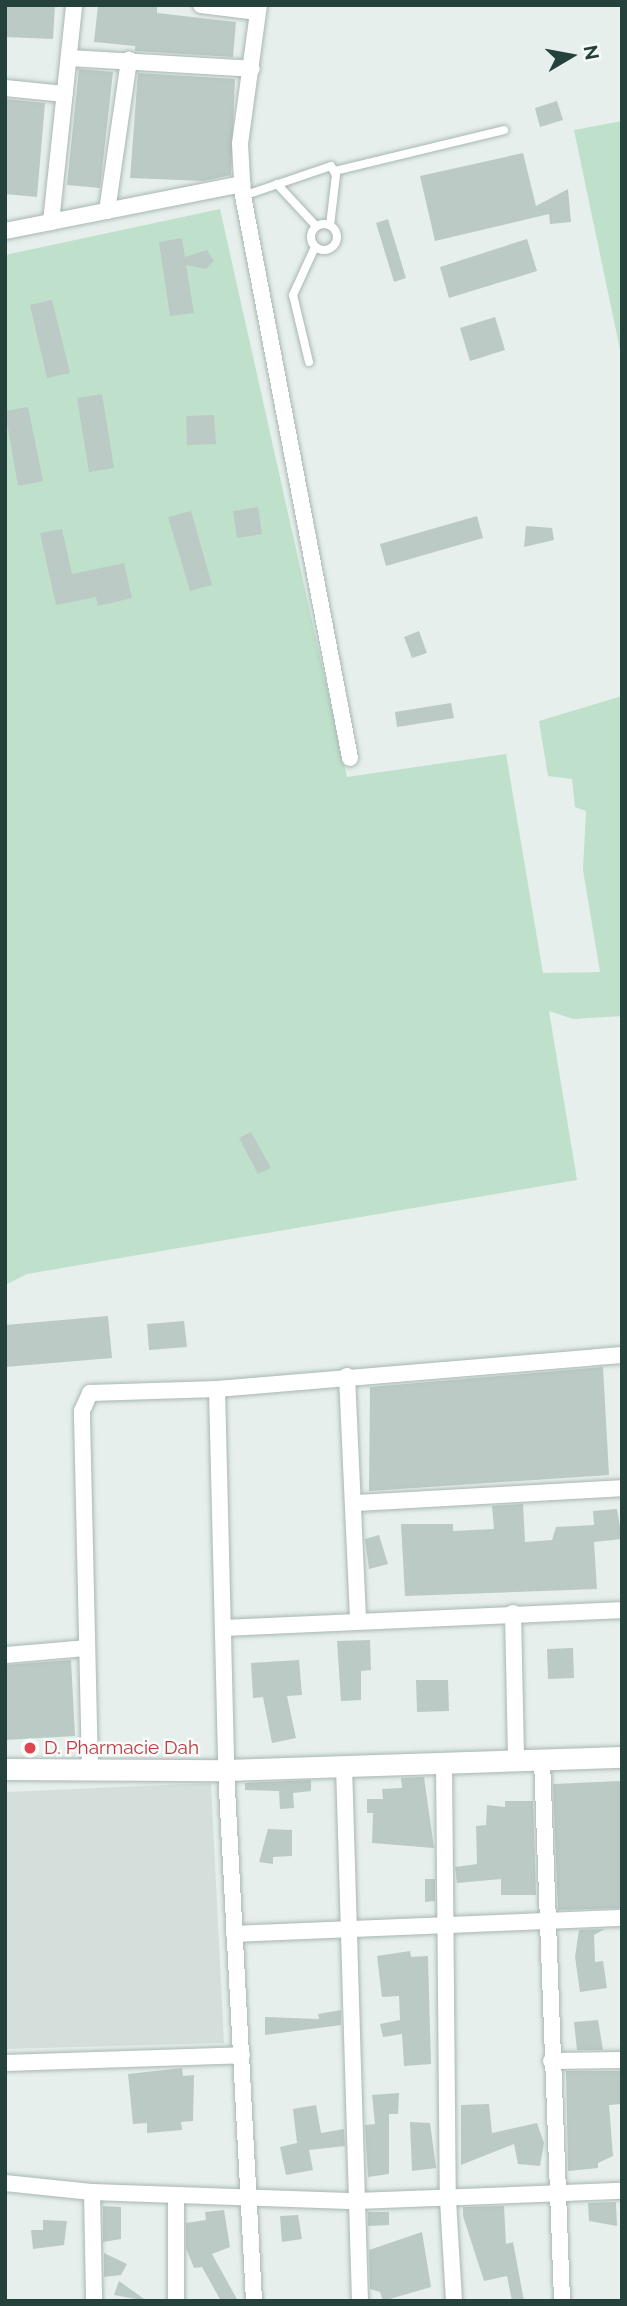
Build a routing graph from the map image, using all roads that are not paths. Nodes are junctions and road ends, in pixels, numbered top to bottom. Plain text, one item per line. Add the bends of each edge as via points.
1 (74, 5) edge
2 (201, 5) edge
3 (259, 9) edge
4 (69, 58) junction
5 (129, 60) junction
6 (252, 69) junction
7 (5, 88) edge
8 (65, 94) junction
9 (504, 130) dead end
10 (335, 171) junction
11 (277, 184) junction
12 (243, 190) junction
13 (107, 211) junction
14 (51, 222) junction
15 (330, 225) junction
16 (316, 226) junction
17 (5, 231) edge
18 (315, 247) junction
19 (309, 362) dead end
20 (350, 758) dead end
21 (622, 1355) edge
22 (347, 1376) junction
23 (217, 1389) junction
24 (622, 1488) edge
25 (356, 1503) junction
26 (622, 1610) edge
27 (513, 1614) junction
28 (358, 1621) junction
29 (226, 1628) junction
30 (86, 1648) junction
31 (5, 1655) edge
32 (622, 1757) edge
33 (542, 1760) junction
34 (516, 1761) junction
35 (444, 1763) junction
36 (344, 1766) junction
37 (5, 1769) edge
38 (90, 1769) junction
39 (226, 1770) junction
40 (622, 1918) edge
41 (545, 1921) junction
42 (448, 1926) junction
43 (347, 1929) junction
44 (234, 1934) junction
45 (242, 2055) junction
46 (622, 2060) edge
47 (551, 2061) junction
48 (5, 2063) edge
49 (5, 2183) edge
50 (622, 2191) edge
51 (92, 2192) junction
52 (176, 2195) junction
53 (558, 2195) junction
54 (250, 2197) junction
55 (448, 2200) junction
56 (356, 2201) junction
57 (94, 2301) edge
58 (176, 2301) edge
59 (254, 2301) edge
60 (360, 2301) edge
61 (454, 2301) edge
62 (562, 2301) edge

1 - 4 street
2 - 3 street
3 - 6 street
4 - 5 street
4 - 8 street
5 - 6 street
5 - 13 street
6 - 12 street via 240,144
7 - 8 street
8 - 14 street
9 - 10 lane
10 - 11 lane via 326,166
10 - 15 lane
11 - 12 lane
11 - 16 lane
12 - 13 street
12 - 20 street
13 - 14 street
14 - 17 street
15 - 16 lane
15 - 18 lane via 337,232 334,246
16 - 18 lane via 310,234
18 - 19 lane via 295,280 293,295
21 - 22 street
22 - 23 street
22 - 25 street
23 - 29 street
23 - 30 street via 104,1389 85,1401
24 - 25 street
25 - 28 street
26 - 27 street
27 - 28 street
27 - 34 street
28 - 29 street
29 - 39 street
30 - 31 street
30 - 38 street
32 - 33 main road
33 - 34 main road
33 - 41 street
34 - 35 main road
35 - 36 main road
35 - 42 street
36 - 39 main road
36 - 43 street
37 - 38 main road
38 - 39 main road
39 - 44 street
40 - 41 street
41 - 42 street
41 - 47 street
42 - 43 street
42 - 55 street
43 - 44 street
43 - 56 street
44 - 45 street
45 - 48 street
45 - 54 street
46 - 47 street
47 - 53 street
49 - 51 street
50 - 53 street
51 - 52 street
51 - 57 street
52 - 54 street
52 - 58 street
53 - 55 street
53 - 62 street
54 - 56 street
54 - 59 street
55 - 56 street
55 - 61 street
56 - 60 street

